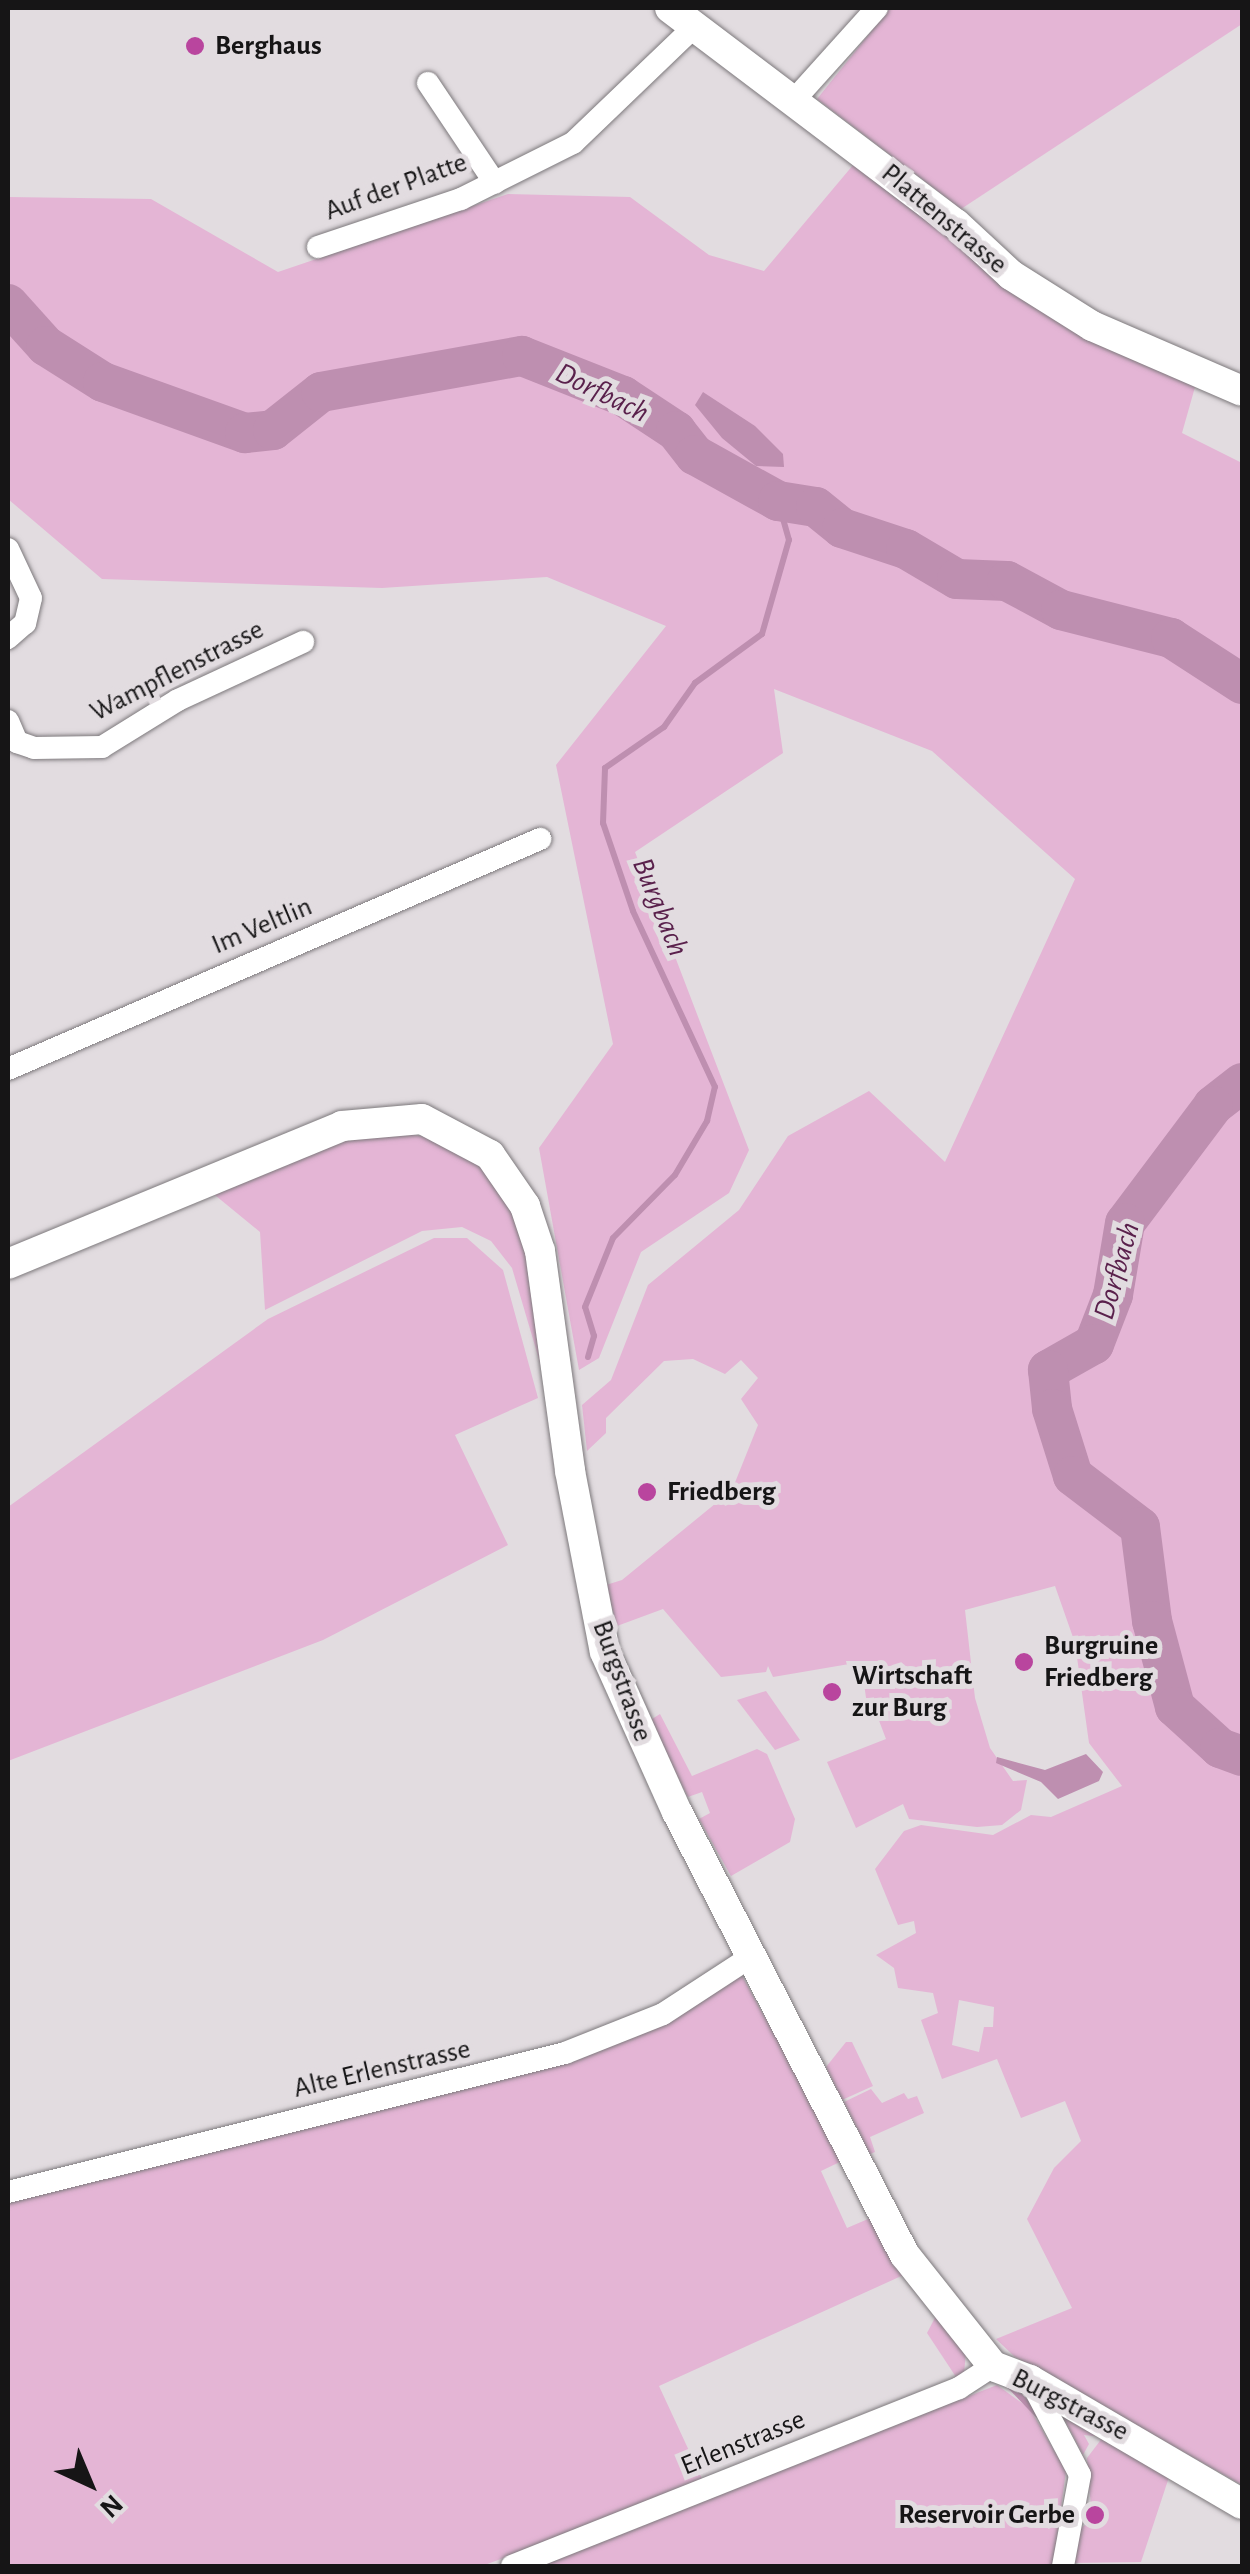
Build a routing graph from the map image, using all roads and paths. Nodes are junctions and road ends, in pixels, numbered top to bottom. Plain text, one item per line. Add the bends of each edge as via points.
1 (877, 8) edge
2 (682, 18) edge
3 (428, 83) dead end
4 (795, 99) junction
5 (495, 184) junction
6 (318, 248) dead end
7 (1242, 391) edge
8 (8, 549) edge
9 (8, 638) edge
10 (303, 642) dead end
11 (11, 736) edge
12 (540, 839) dead end
13 (8, 1069) edge
14 (8, 1264) edge
15 (752, 1956) junction
16 (8, 2192) edge
17 (992, 2366) junction
18 (1030, 2380) junction
19 (1242, 2504) edge
20 (512, 2566) edge
21 (1063, 2566) edge

1 - 4 street
2 - 4 street, Plattenstrasse
2 - 5 street, Auf der Platte via 573,142
3 - 5 street, Auf der Platte
4 - 7 street, Plattenstrasse via 1012,275 1092,326
5 - 6 street, Auf der Platte
8 - 9 street via 32,598 25,623
10 - 11 street, Wampflenstrasse via 178,700 102,747 34,748
12 - 13 street, Im Veltlin
14 - 15 street, Burgstrasse via 342,1126 422,1119 490,1155 525,1206 540,1251 570,1471 605,1652
15 - 16 street, Alte Erlenstrasse via 664,2014 565,2053
15 - 17 street, Burgstrasse via 905,2255
17 - 18 street, Burgstrasse
17 - 20 street, Erlenstrasse via 959,2388
18 - 19 street, Burgstrasse
18 - 21 street via 1080,2475

